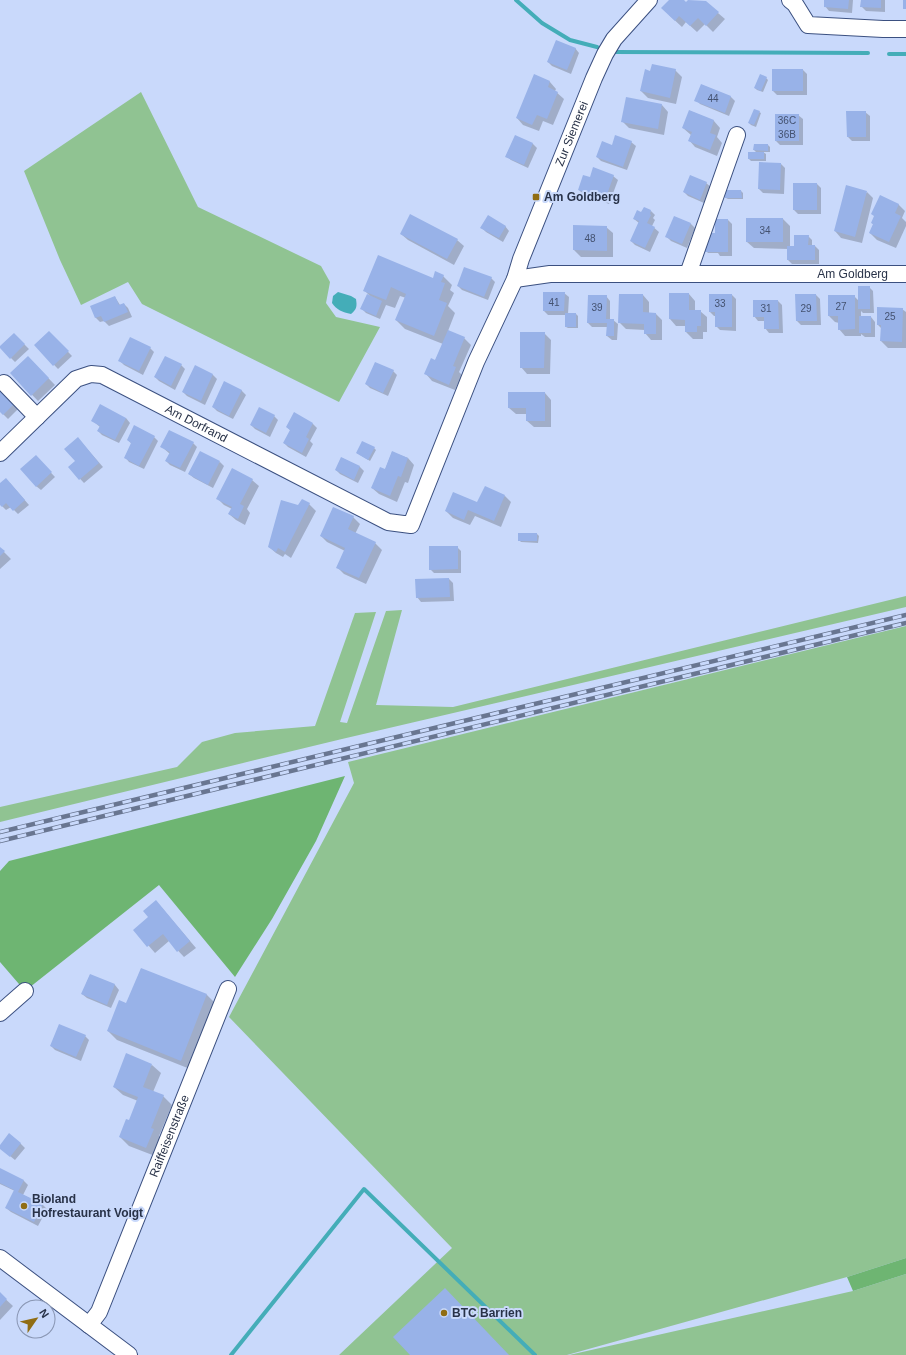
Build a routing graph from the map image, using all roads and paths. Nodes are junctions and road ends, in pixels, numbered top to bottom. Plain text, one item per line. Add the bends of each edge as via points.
1 (649, 0) edge
2 (790, 0) edge
3 (906, 29) edge
4 (736, 135) dead end
5 (688, 274) junction
6 (906, 274) edge
7 (515, 279) junction
8 (4, 383) dead end
9 (37, 417) junction
10 (0, 452) edge
11 (228, 989) dead end
12 (25, 990) dead end
13 (0, 1013) edge
14 (0, 1258) edge
15 (89, 1325) junction
16 (129, 1355) edge

1 - 7 street, Zur Siemerei via 614,39 594,78
2 - 3 street via 808,25
4 - 5 street
5 - 6 street, Am Goldberg
5 - 7 street, Am Goldberg via 550,274
7 - 9 street, Am Dorfrand via 476,362 411,525 388,522 102,375 90,374 76,379
8 - 9 street
9 - 10 street, Am Dorfrand
11 - 15 street, Raiffeisenstraße via 99,1312
12 - 13 street
14 - 15 street
15 - 16 street

